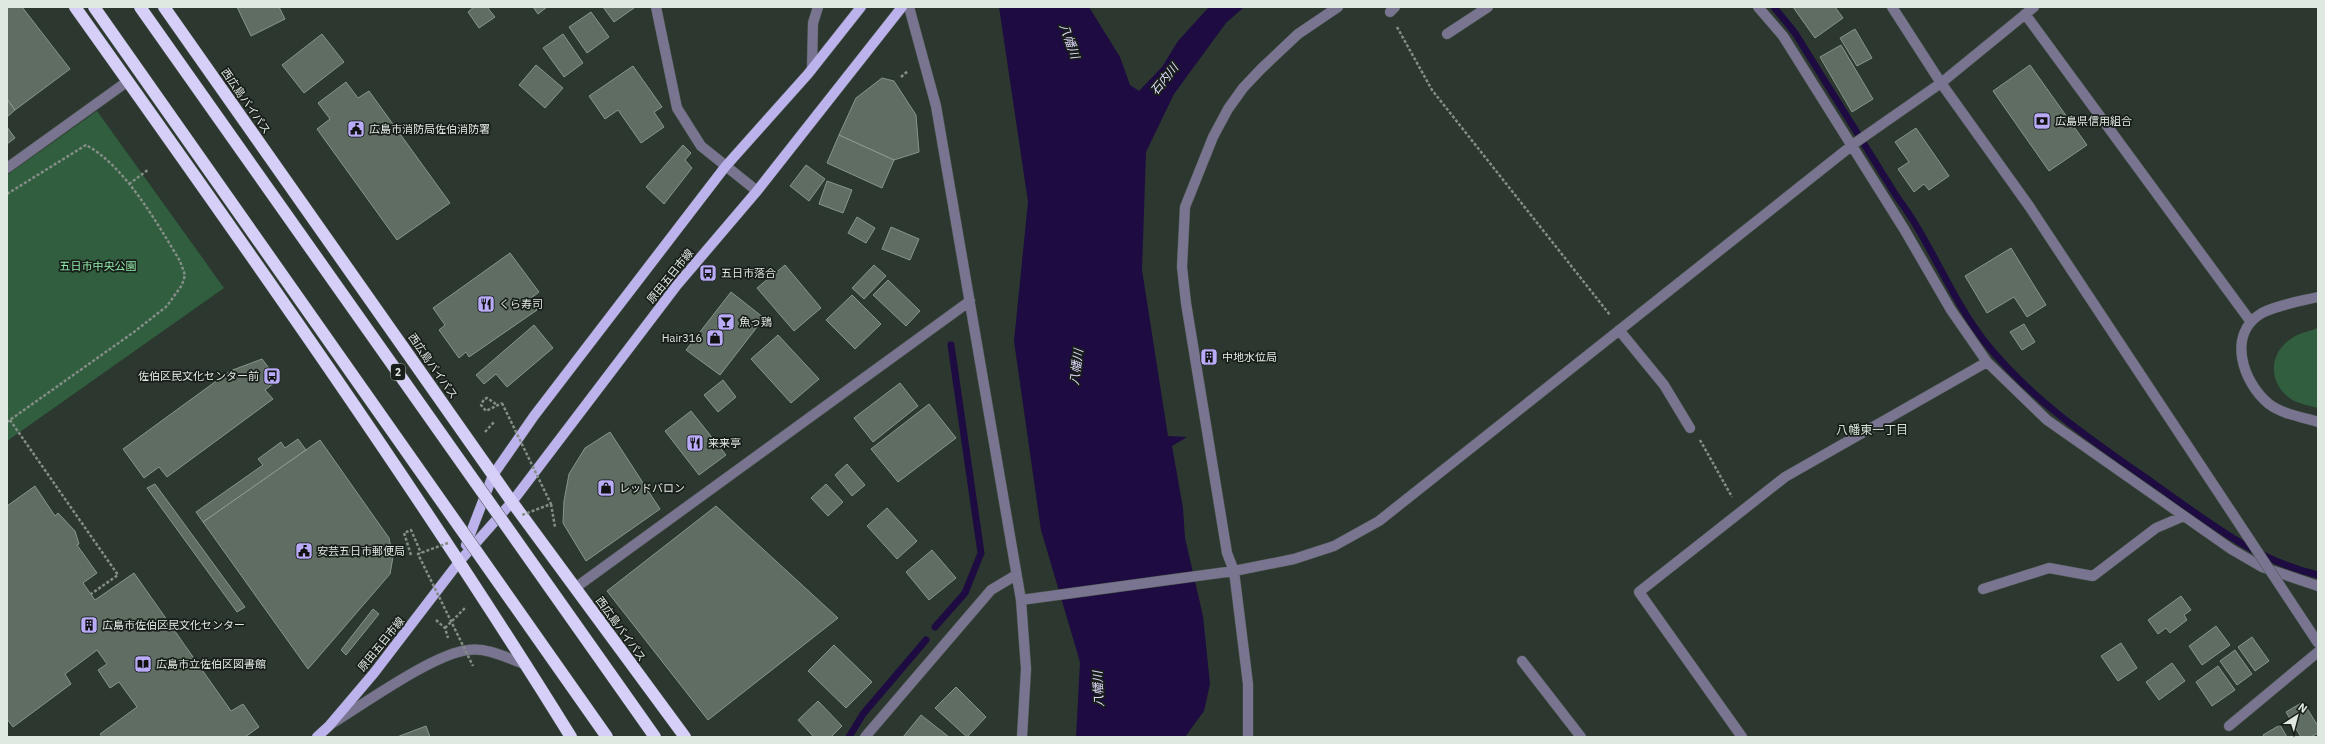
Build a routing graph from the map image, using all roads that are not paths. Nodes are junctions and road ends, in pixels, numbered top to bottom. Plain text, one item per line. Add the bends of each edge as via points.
1 (75, 7) edge
2 (94, 7) edge
3 (140, 7) edge
4 (164, 7) edge
5 (656, 7) edge
6 (818, 7) edge
7 (861, 7) edge
8 (902, 7) edge
9 (909, 7) edge
10 (1338, 7) edge
11 (1488, 7) edge
12 (1758, 7) edge
13 (1892, 7) edge
14 (2034, 7) edge
15 (2025, 14) junction
16 (1447, 34) dead end
17 (812, 68) junction
18 (128, 81) junction
19 (1941, 83) junction
20 (1853, 145) junction
21 (725, 167) junction
22 (7, 168) edge
23 (757, 192) junction
24 (2318, 297) edge
25 (970, 302) junction
26 (2251, 322) junction
27 (1619, 330) junction
28 (1987, 362) junction
29 (2318, 422) edge
30 (1690, 428) road end
31 (493, 475) junction
32 (512, 502) junction
33 (2184, 516) junction
34 (459, 562) junction
35 (1234, 571) junction
36 (1016, 575) junction
37 (2318, 586) edge
38 (575, 588) junction
39 (1983, 589) dead end
40 (1022, 600) junction
41 (2318, 643) edge
42 (2318, 652) edge
43 (1522, 661) dead end
44 (527, 666) junction
45 (329, 726) junction
46 (2230, 726) dead end
47 (317, 737) edge
48 (572, 737) edge
49 (607, 737) edge
50 (655, 737) edge
51 (685, 737) edge
52 (866, 737) edge
53 (1022, 737) edge
54 (1248, 737) edge
55 (1581, 737) edge
56 (1742, 737) edge

1 - 18 highway
2 - 49 highway, bridge
3 - 50 highway, 2, bridge
4 - 31 highway, 西広島バイパス / 2
5 - 21 street via 677,108 701,146
6 - 17 street via 813,23
7 - 17 main road, 原田五日市線
8 - 23 main road, 原田五日市線
9 - 25 street via 936,106
10 - 35 street via 1298,34 1243,88 1213,137 1185,207 1182,266 1186,303 1227,553
11 - 16 street
12 - 20 street via 1783,36
13 - 19 street
14 - 15 street
15 - 19 street
15 - 26 street
17 - 21 main road, 原田五日市線
18 - 22 street
18 - 34 highway via 291,311
19 - 20 street
19 - 41 street, bridge via 2029,206
20 - 27 street
20 - 28 street via 1951,310
21 - 23 street
21 - 31 main road, 原田五日市線 via 534,416
23 - 32 main road, 原田五日市線 via 677,285
24 - 26 street via 2262,313
25 - 36 street
25 - 38 street
26 - 29 street via 2242,340 2241,357 2246,377 2270,405
27 - 30 street via 1664,385
27 - 35 street via 1379,521 1334,546 1294,559
28 - 33 street via 2047,420
28 - 56 street via 1785,477 1639,592
31 - 32 highway, 西広島バイパス / 2
31 - 34 main road, 原田五日市線
32 - 34 main road, 原田五日市線
32 - 38 highway, 西広島バイパス / 2
33 - 37 street via 2262,567
33 - 39 street via 2156,528 2093,576 2049,568
34 - 44 highway
34 - 45 main road, 原田五日市線 via 424,610
35 - 40 street
35 - 54 street via 1248,684
36 - 40 street
36 - 52 street via 991,590
38 - 51 highway, 西広島バイパス / 2
40 - 53 street via 1026,669
42 - 46 street
43 - 55 street
44 - 45 street via 487,651 469,650 453,654 412,675
44 - 48 highway
45 - 47 main road, 原田五日市線

